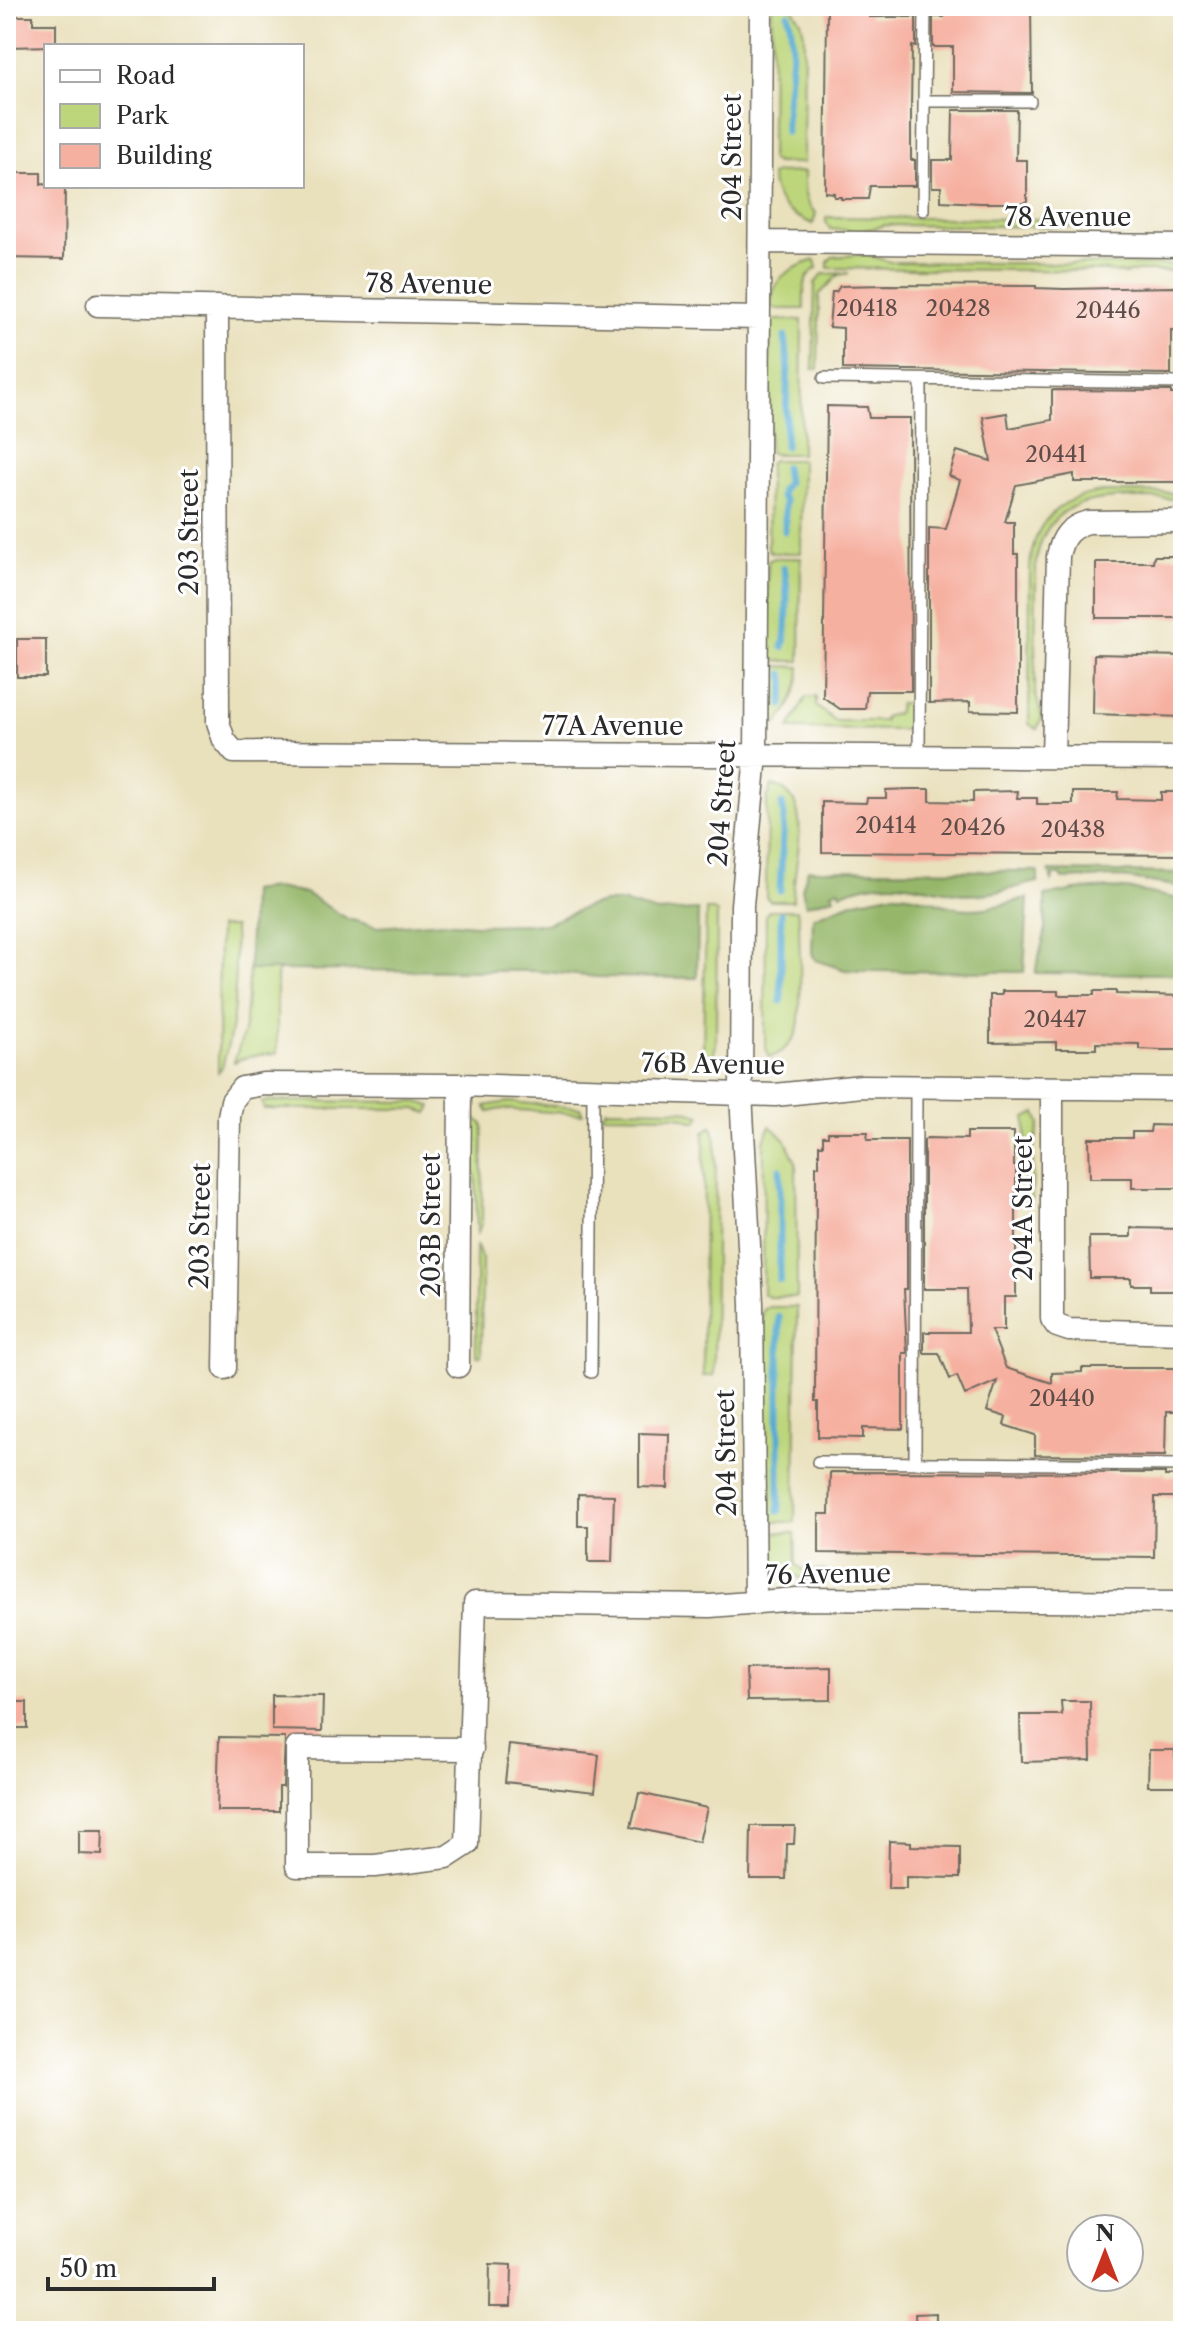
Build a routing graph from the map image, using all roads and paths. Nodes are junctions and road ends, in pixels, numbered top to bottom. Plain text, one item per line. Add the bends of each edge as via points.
1 (761, 6) edge
2 (925, 6) edge
3 (924, 101) junction
4 (1030, 101) dead end
5 (923, 210) dead end
6 (760, 242) junction
7 (1183, 246) edge
8 (98, 305) dead end
9 (217, 307) junction
10 (759, 318) junction
11 (824, 378) dead end
12 (921, 380) junction
13 (1183, 383) edge
14 (1183, 521) edge
15 (234, 752) joint
16 (756, 755) junction
17 (919, 756) junction
18 (1053, 757) junction
19 (1183, 758) edge
20 (460, 1085) junction
21 (916, 1085) junction
22 (242, 1088) joint
23 (1052, 1088) junction
24 (1183, 1089) edge
25 (593, 1091) junction
26 (741, 1093) junction
27 (1183, 1333) edge
28 (458, 1366) dead end
29 (225, 1368) dead end
30 (591, 1372) dead end
31 (818, 1462) dead end
32 (915, 1462) junction
33 (1183, 1465) edge
34 (1183, 1602) edge
35 (755, 1603) junction
36 (472, 1749) junction

1 - 6 street, 204 Street
2 - 3 lane
3 - 4 lane
3 - 5 lane
6 - 7 street, 78 Avenue
6 - 10 street, 204 Street
8 - 9 street, 78 Avenue
9 - 10 street, 78 Avenue
9 - 15 street, 203 Street via 218,722
10 - 16 street, 204 Street
11 - 12 lane
12 - 13 lane
12 - 17 lane
14 - 18 street via 1088,522 1067,532 1058,556
15 - 16 street, 77A Avenue
16 - 17 street, 77A Avenue
16 - 26 street, 204 Street via 742,905
17 - 18 street, 77A Avenue
18 - 19 street, 77A Avenue
20 - 22 street, 76B Avenue
20 - 25 street, 76B Avenue
20 - 28 street, 203B Street
21 - 23 street, 76B Avenue
21 - 26 street, 76B Avenue via 786,1095
21 - 32 lane
22 - 29 street, 203 Street via 229,1117
23 - 24 street, 76B Avenue
23 - 27 street, 204A Street via 1052,1319 1069,1330
25 - 26 street, 76B Avenue
25 - 30 lane
26 - 35 street, 204 Street via 752,1303
31 - 32 lane
32 - 33 lane
34 - 35 street, 76 Avenue
35 - 36 street, 76 Avenue via 475,1603
36 - 36 street via 467,1844 447,1857 375,1866 297,1866 297,1748

